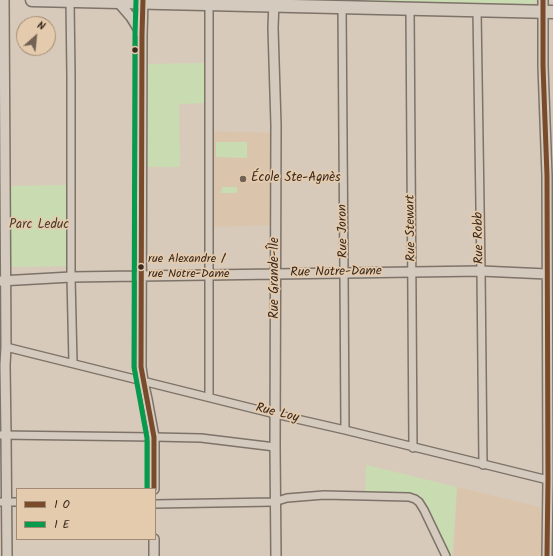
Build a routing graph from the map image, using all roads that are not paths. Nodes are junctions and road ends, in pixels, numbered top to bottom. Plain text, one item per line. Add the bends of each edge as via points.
1 (4, 0) edge
2 (32, 0) edge
3 (70, 1) junction
4 (143, 1) edge
5 (118, 2) junction
6 (274, 3) edge
7 (209, 4) junction
8 (342, 7) junction
9 (546, 8) edge
10 (410, 9) junction
11 (476, 10) junction
12 (142, 35) junction
13 (481, 271) junction
14 (412, 272) junction
15 (344, 273) junction
16 (276, 274) junction
17 (550, 274) edge
18 (209, 275) junction
19 (142, 276) junction
20 (71, 277) junction
21 (3, 281) edge
22 (3, 331) edge
23 (6, 347) junction
24 (73, 363) junction
25 (142, 381) junction
26 (209, 397) junction
27 (275, 414) junction
28 (345, 430) junction
29 (550, 431) edge
30 (3, 435) edge
31 (154, 437) junction
32 (275, 447) junction
33 (414, 448) junction
34 (483, 465) junction
35 (548, 480) junction
36 (154, 488) edge
37 (3, 502) edge
38 (16, 502) edge
39 (276, 502) junction
40 (156, 504) edge
41 (154, 540) edge
42 (7, 556) edge
43 (154, 556) edge
44 (276, 556) edge
45 (446, 556) edge
46 (547, 556) edge

1 - 21 street
2 - 3 highway
3 - 5 highway
3 - 20 street
4 - 5 highway
4 - 7 highway
4 - 12 street
5 - 12 street
6 - 7 highway
6 - 8 highway
6 - 16 street, Rue Grande-Île
7 - 18 street
8 - 10 highway
8 - 15 street, Rue Joron
9 - 11 highway
9 - 17 street via 543,66
10 - 11 highway
10 - 14 street, Rue Stewart
11 - 13 street, Rue Robb
12 - 19 street
13 - 14 street, Rue Notre-Dame
13 - 17 street, Rue Notre-Dame
13 - 34 street, Rue Robb
14 - 15 street, Rue Notre-Dame
14 - 33 street, Rue Stewart
15 - 16 street, Rue Notre-Dame
15 - 28 street, Rue Joron
16 - 18 street, Rue Notre-Dame
16 - 27 street, Rue Grande-Île
17 - 29 street
18 - 19 street, Rue Notre-Dame
18 - 26 street
19 - 20 street, Rue Notre-Dame
19 - 25 street
20 - 21 street, Rue Notre-Dame
20 - 24 street
21 - 22 street
22 - 23 street
23 - 24 street, Rue Loy
23 - 30 street
24 - 25 street, Rue Loy
25 - 26 street, Rue Loy
25 - 31 street
26 - 27 street, Rue Loy
27 - 28 street, Rue Loy
27 - 32 street, Rue Grande-Île
28 - 33 street, Rue Loy
29 - 35 street
30 - 31 street
30 - 37 street
31 - 32 street via 201,438
31 - 36 street
32 - 39 street, Rue Grande-Île
33 - 34 street, Rue Loy
34 - 35 street, Rue Loy
35 - 46 street
37 - 38 street
37 - 42 street
39 - 40 street
39 - 44 street, Rue Grande-Île
39 - 45 street via 292,497 324,495 409,497 422,506
41 - 43 street

